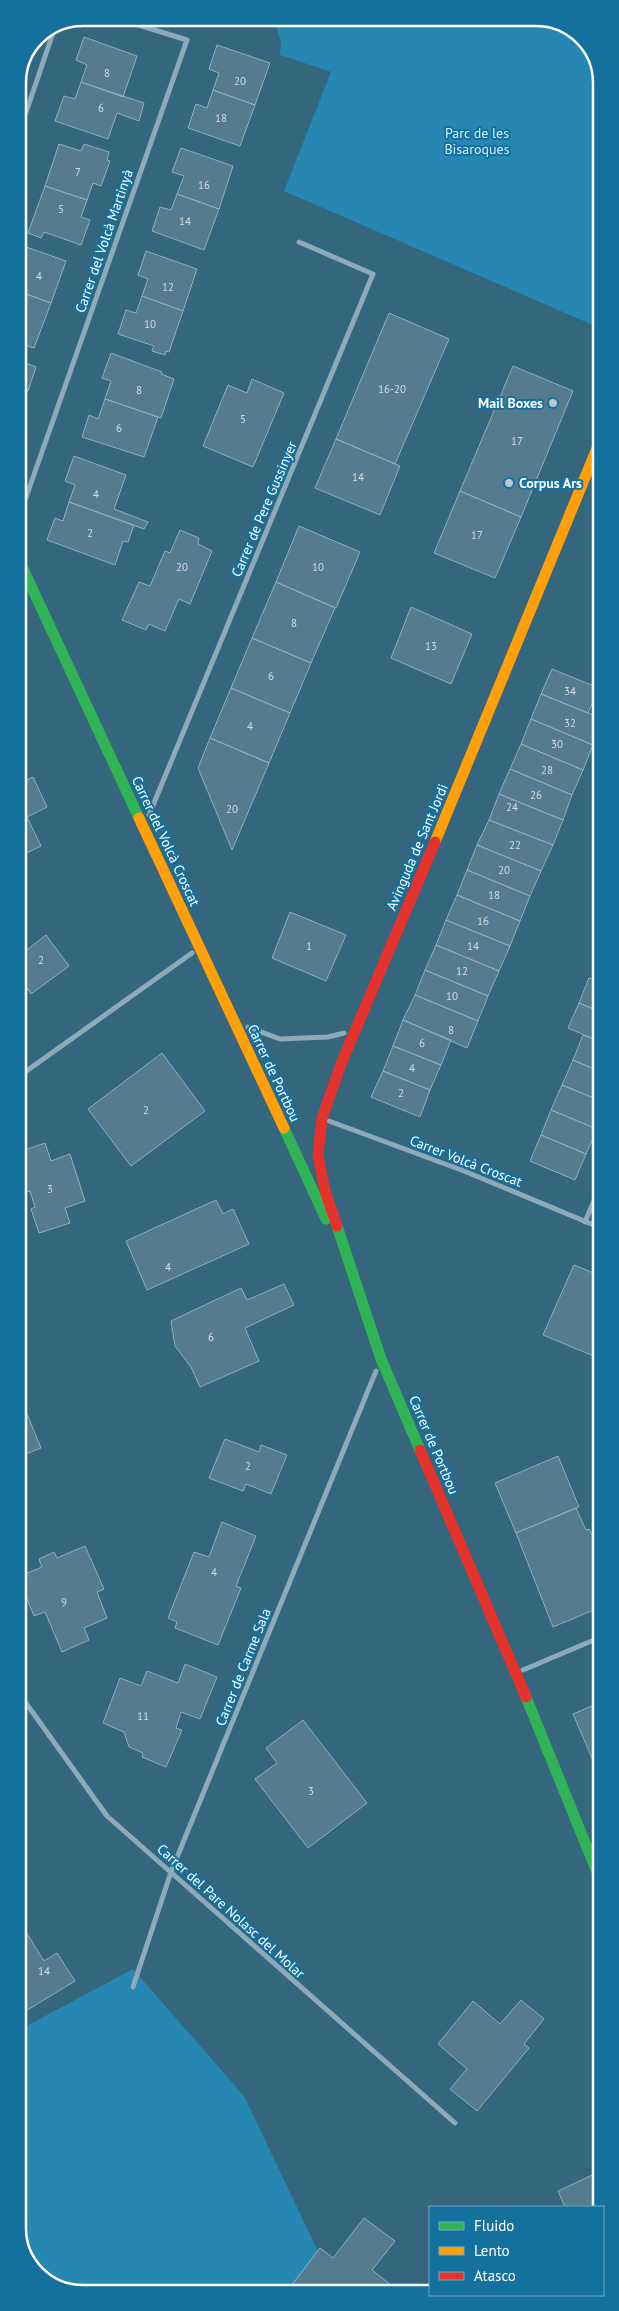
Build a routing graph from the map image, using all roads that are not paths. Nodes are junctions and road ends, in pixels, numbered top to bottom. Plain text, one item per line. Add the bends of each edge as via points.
1 (142, 26) edge
2 (52, 35) edge
3 (26, 112) edge
4 (299, 242) dead end
5 (593, 458) edge
6 (26, 497) edge
7 (26, 575) edge
8 (144, 828) junction
9 (199, 949) junction
10 (234, 1022) junction
11 (356, 1029) junction
12 (26, 1071) edge
13 (322, 1118) junction
14 (593, 1203) edge
15 (585, 1222) junction
16 (593, 1225) edge
17 (350, 1273) junction
18 (381, 1359) junction
19 (593, 1640) edge
20 (516, 1672) junction
21 (26, 1703) edge
22 (593, 1862) edge
23 (172, 1872) junction
24 (133, 1987) dead end
25 (455, 2123) dead end

1 - 6 street, Carrer del Volcà Martinyà via 187,40
2 - 3 street
4 - 8 street, Carrer de Pere Gussinyer via 373,274
5 - 11 main road, Avinguda de Sant Jordi
7 - 8 main road, Carrer del Volcà Croscat
8 - 9 main road, Carrer del Volcà Croscat
9 - 10 main road, Carrer del Volcà Croscat
9 - 12 street
10 - 11 street via 280,1039 328,1037
10 - 17 main road, Carrer de Portbou
11 - 13 main road, Avinguda de Sant Jordi
13 - 15 street, Carrer Volcà Croscat via 464,1171
13 - 17 main road, Avinguda de Sant Jordi via 318,1155 324,1191
14 - 15 street
15 - 16 street, Carrer Volcà Croscat
17 - 18 main road, Carrer de Portbou
18 - 20 main road, Carrer de Portbou
18 - 23 street, Carrer de Carme Sala
19 - 20 street
20 - 22 main road, Carrer de Portbou
21 - 23 street, Carrer del Pare Nolasc del Molar via 107,1816
23 - 24 street, Carrer de Carme Sala
23 - 25 street, Carrer del Pare Nolasc del Molar

